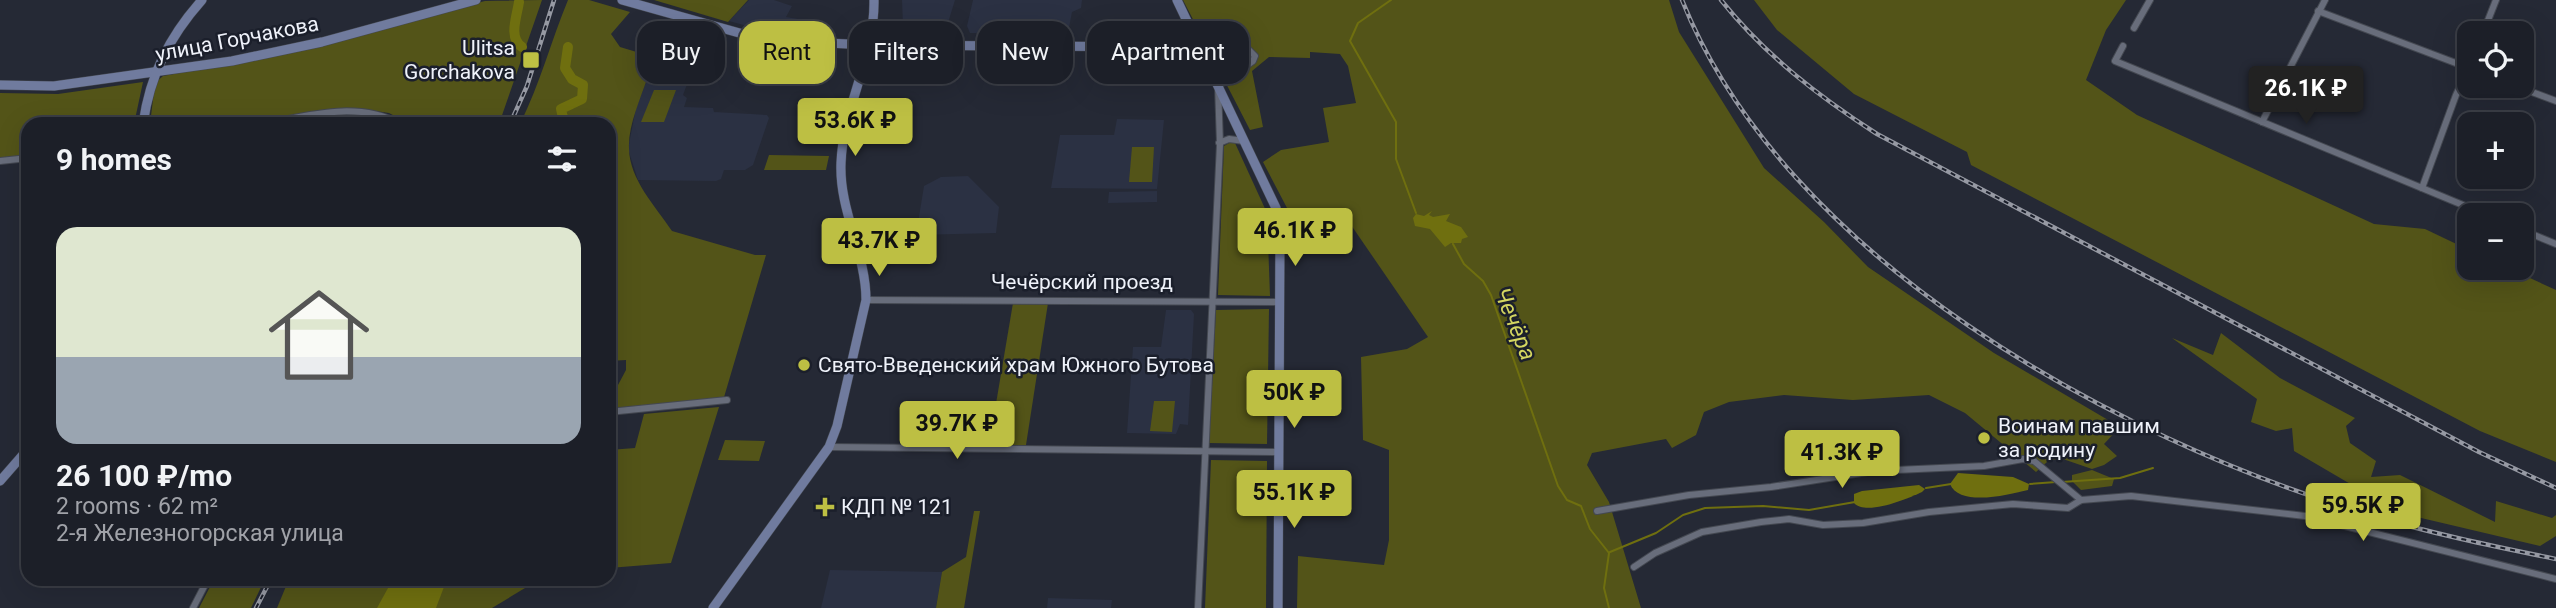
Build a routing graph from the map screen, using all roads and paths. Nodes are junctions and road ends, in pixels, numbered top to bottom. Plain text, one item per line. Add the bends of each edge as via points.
1 (202, 0) edge
2 (476, 0) edge
3 (622, 0) edge
4 (874, 0) edge
5 (1177, 0) edge
6 (2150, 0) edge
7 (2325, 0) edge
8 (2496, 0) edge
9 (2318, 11) junction
10 (872, 21) edge
11 (1187, 21) edge
12 (2488, 21) edge
13 (2134, 28) dead end
14 (849, 44) edge
15 (963, 46) edge
16 (1087, 46) edge
17 (2123, 46) dead end
18 (2457, 63) edge
19 (153, 73) junction
20 (859, 84) edge
21 (1221, 84) edge
22 (0, 85) edge
23 (1218, 86) junction
24 (2457, 93) edge
25 (2534, 93) edge
26 (2556, 101) edge
27 (144, 117) edge
28 (312, 117) edge
29 (386, 117) edge
30 (2262, 122) junction
31 (1246, 141) junction
32 (1219, 143) junction
33 (21, 159) edge
34 (0, 161) edge
35 (2422, 188) junction
36 (2458, 203) edge
37 (2534, 235) edge
38 (2556, 244) edge
39 (866, 300) junction
40 (1213, 302) junction
41 (1280, 302) junction
42 (727, 400) dead end
43 (616, 411) edge
44 (828, 447) junction
45 (1205, 450) junction
46 (1279, 452) junction
47 (21, 457) edge
48 (0, 481) edge
49 (2081, 500) junction
50 (1597, 511) dead end
51 (1634, 567) dead end
52 (2556, 579) edge
53 (204, 586) edge
54 (193, 608) edge
55 (713, 608) edge
56 (1198, 608) edge
57 (1278, 608) edge

1 - 19 street via 165,47
2 - 19 street, улица Горчакова via 284,51
3 - 14 street via 764,40
4 - 10 street
5 - 11 street
6 - 13 street
7 - 9 street
8 - 12 street
9 - 18 street
9 - 30 street
15 - 16 street
17 - 30 street via 2115,61
19 - 22 street, улица Горчакова via 54,86
19 - 27 street
20 - 39 street via 841,157
21 - 23 street
23 - 31 street
23 - 32 street
24 - 35 street
25 - 26 street
28 - 29 street via 355,111
30 - 35 street
31 - 32 street
31 - 41 street via 1276,208
32 - 40 street
33 - 34 street
35 - 36 street
37 - 38 street
39 - 40 street, Чечёрский проезд
39 - 44 street
40 - 41 street, Чечёрский проезд
40 - 45 street
41 - 46 street
42 - 43 street
44 - 45 street
44 - 55 street
45 - 46 street
45 - 56 street
46 - 57 street
47 - 48 street
49 - 50 street via 2034,461 2023,459 1984,466 1874,471
49 - 51 street via 2068,508 2013,504 1863,523 1761,522 1702,532
49 - 52 street via 2131,496 2305,516
53 - 54 street

